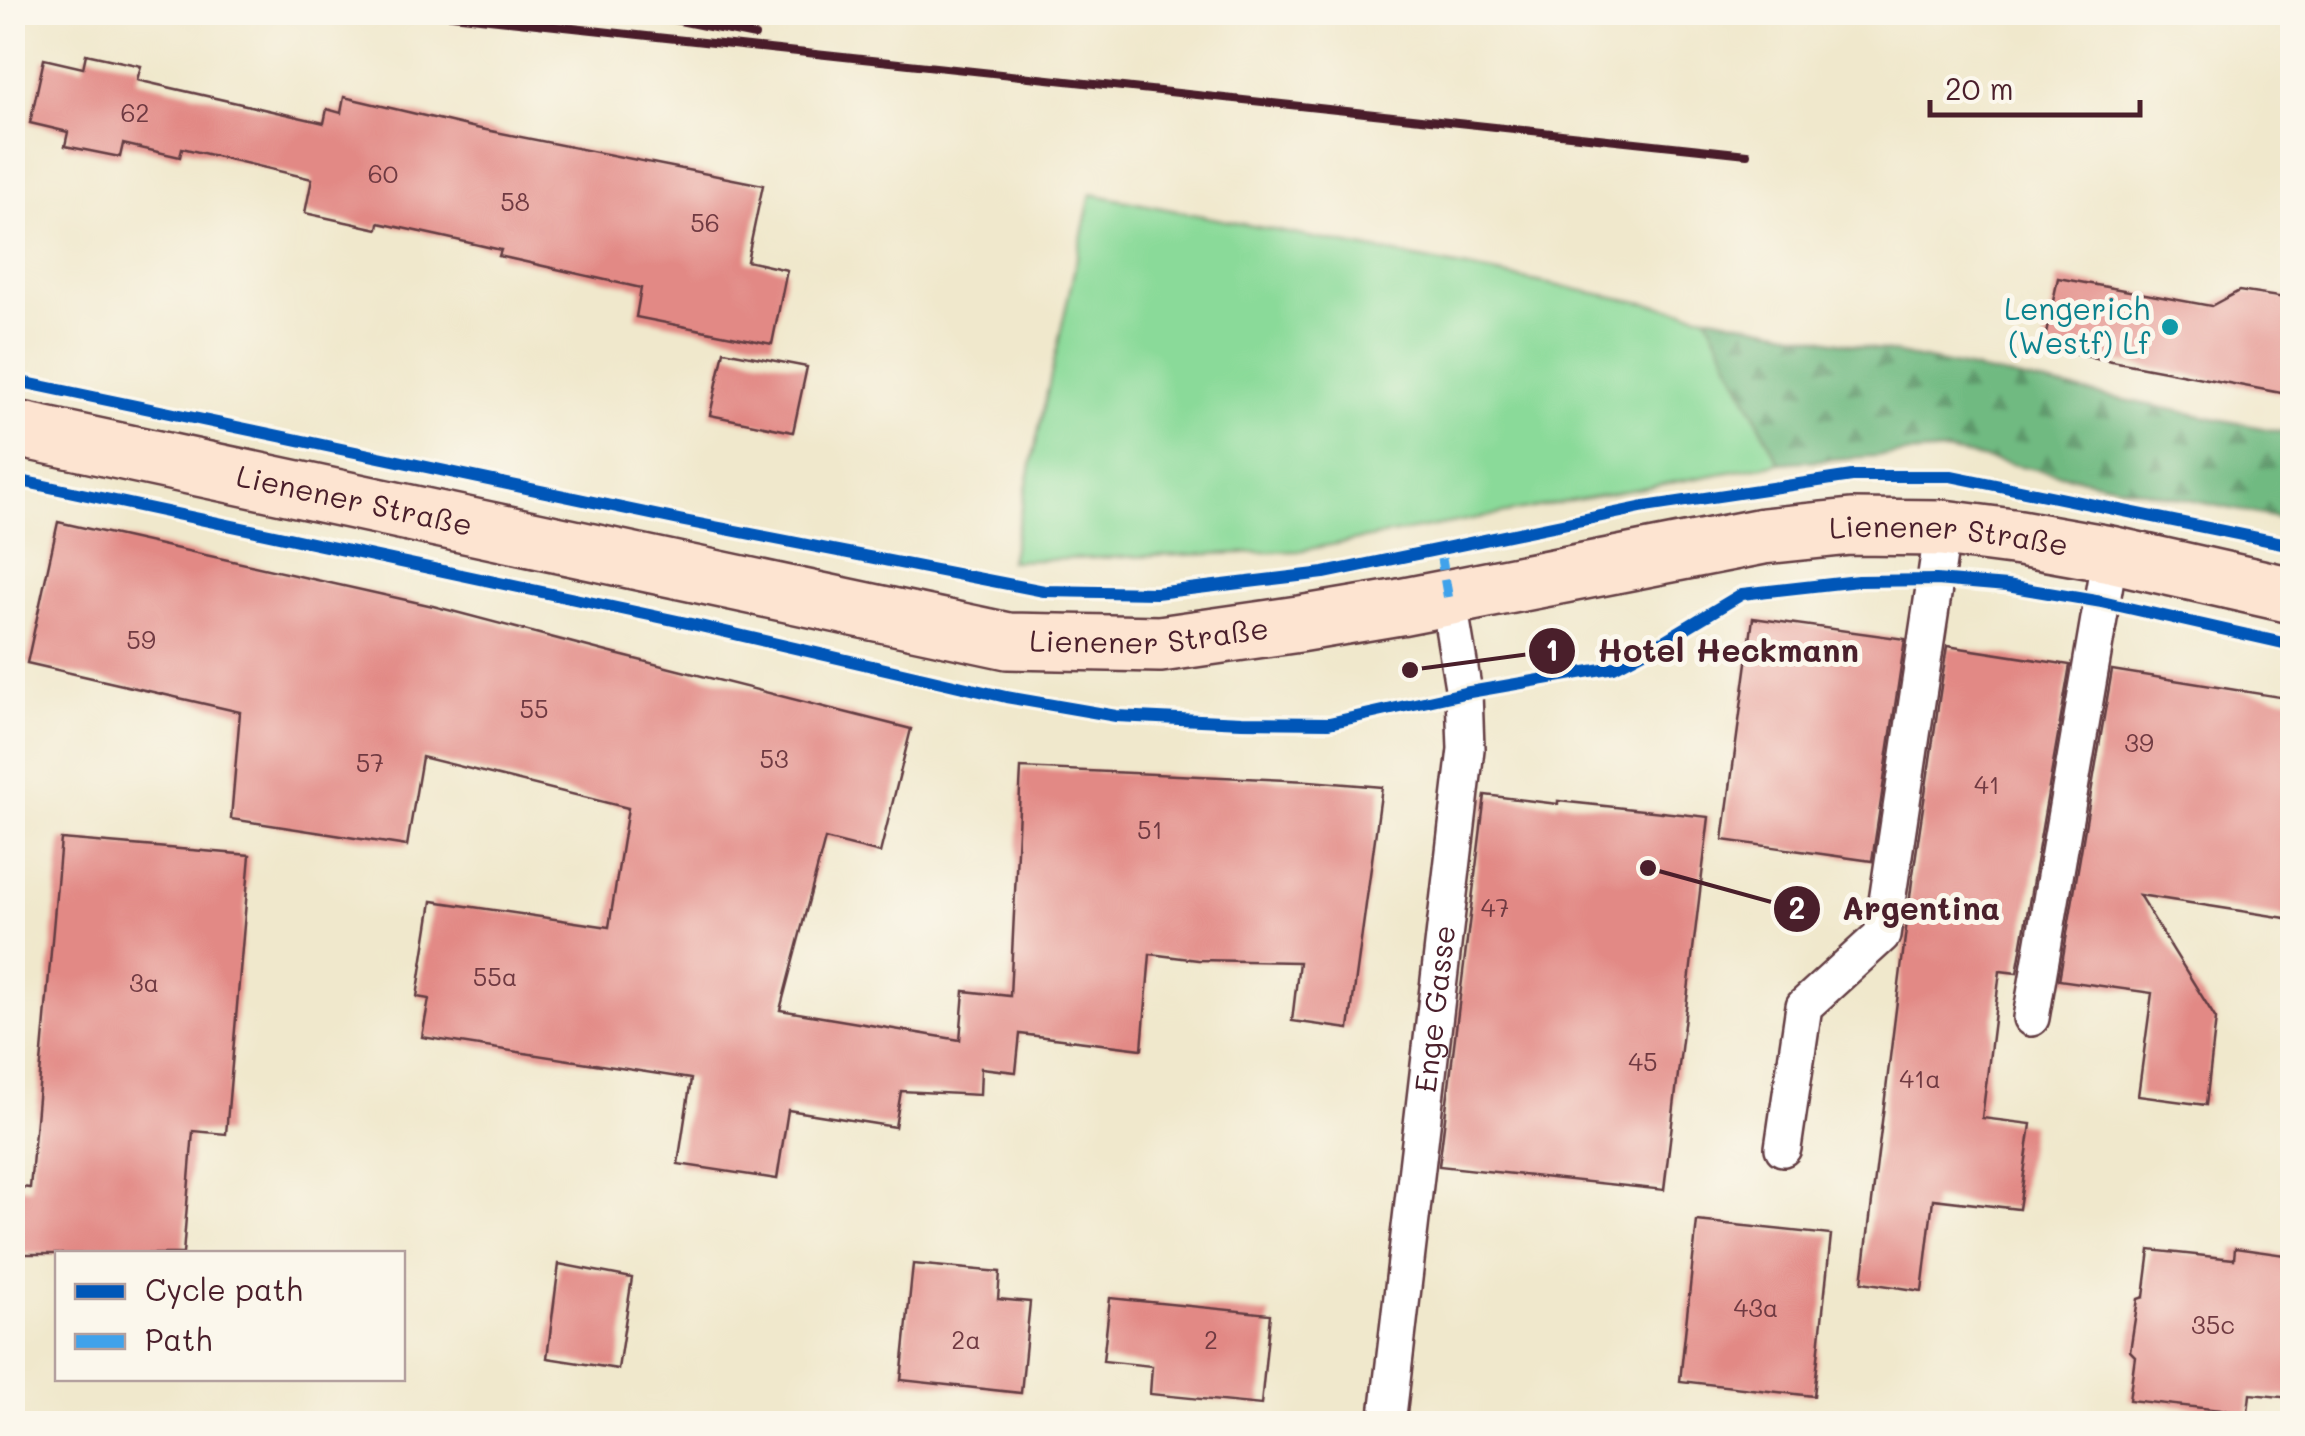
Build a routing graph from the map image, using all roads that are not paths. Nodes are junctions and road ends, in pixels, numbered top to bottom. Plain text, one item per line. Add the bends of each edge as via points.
1 (12, 428) edge
2 (1942, 528) junction
3 (2110, 554) junction
4 (2292, 595) edge
5 (1448, 597) junction
6 (2030, 1018) dead end
7 (1783, 1148) dead end
8 (1388, 1424) edge

1 - 5 street, Lienener Straße via 1008,641 1160,644
2 - 3 street, Lienener Straße
2 - 5 street, Lienener Straße via 1852,527 1763,536
2 - 7 lane via 1882,934 1804,1006
3 - 4 street, Lienener Straße
3 - 6 lane
5 - 8 lane, Enge Gasse via 1466,749

